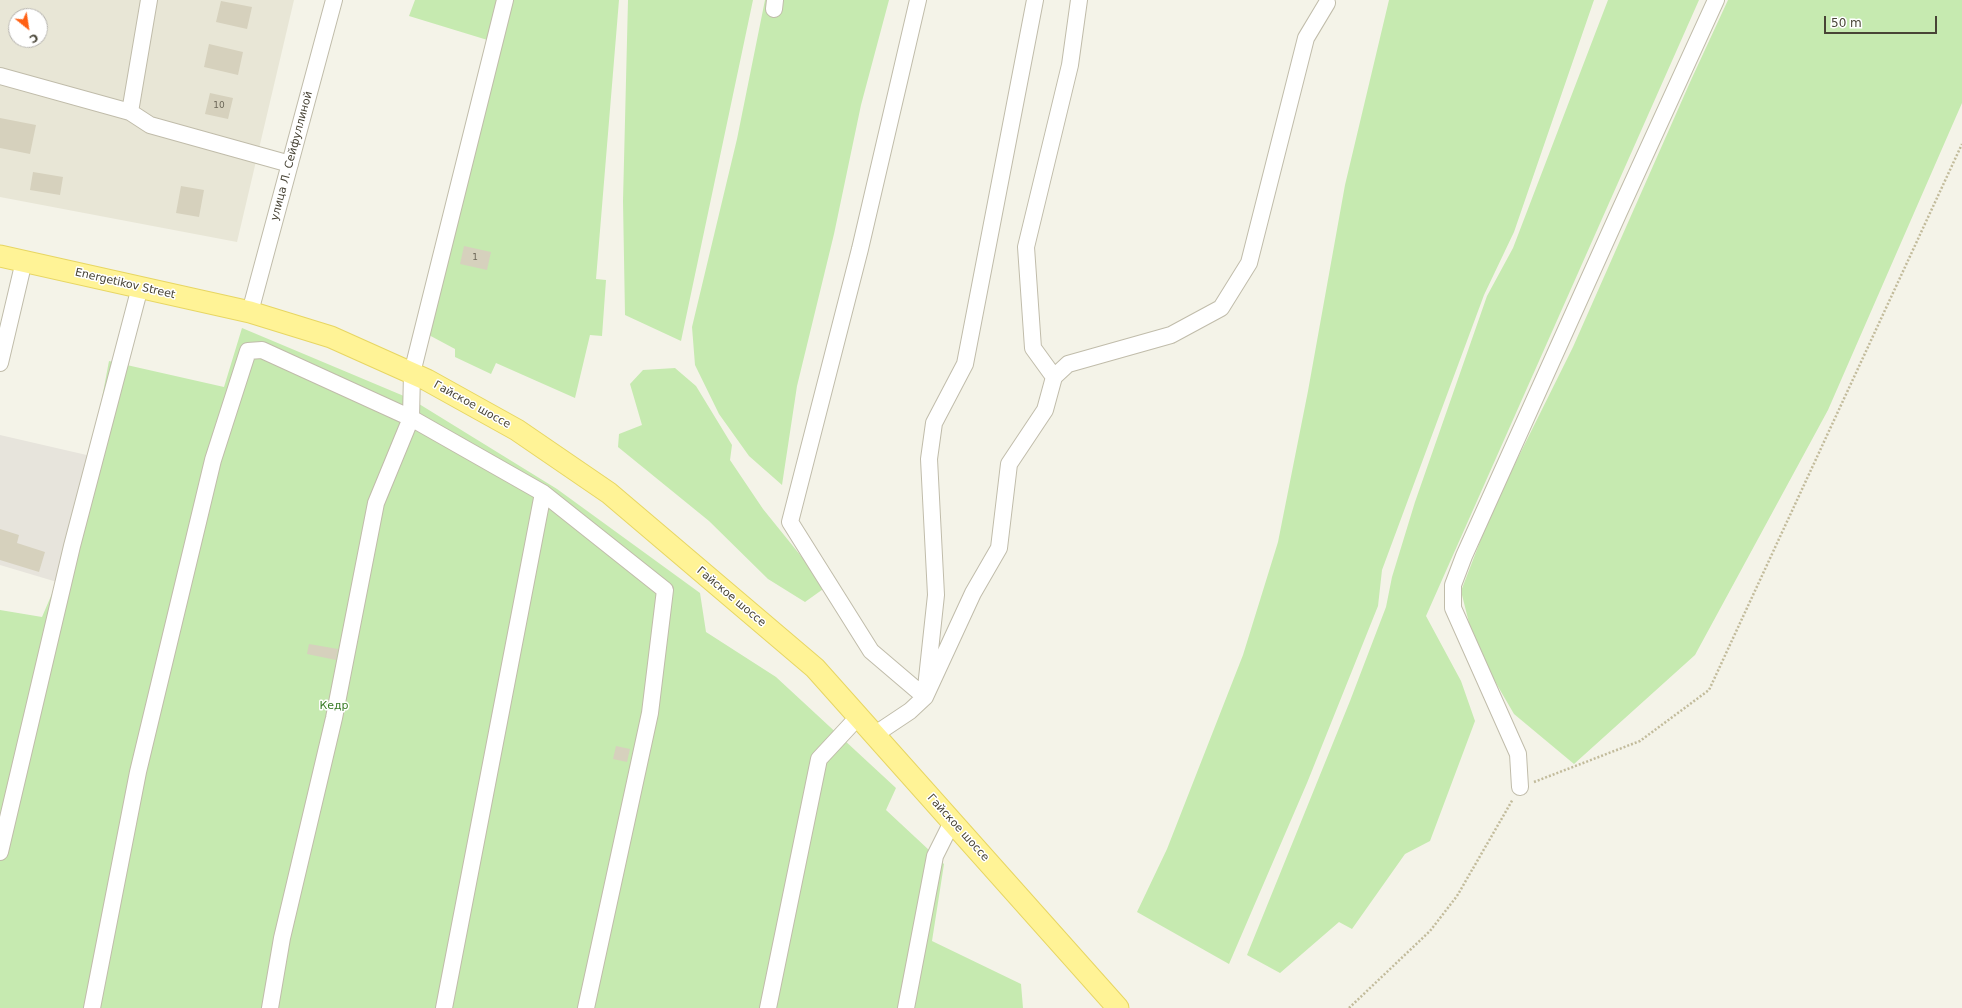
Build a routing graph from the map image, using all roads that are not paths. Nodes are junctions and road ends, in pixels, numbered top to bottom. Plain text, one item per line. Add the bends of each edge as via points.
1 (149, 0) edge
2 (334, 0) edge
3 (505, 0) edge
4 (918, 0) edge
5 (1035, 0) edge
6 (1079, 0) edge
7 (1716, 0) edge
8 (1327, 3) dead end
9 (0, 76) edge
10 (130, 112) junction
11 (290, 164) junction
12 (0, 256) edge
13 (24, 261) junction
14 (140, 287) junction
15 (250, 312) junction
16 (0, 363) edge
17 (412, 373) junction
18 (1054, 377) junction
19 (411, 418) junction
20 (543, 493) junction
21 (925, 696) junction
22 (858, 717) junction
23 (874, 735) junction
24 (1520, 787) road end
25 (952, 822) junction
26 (0, 852) edge
27 (92, 1008) edge
28 (270, 1008) edge
29 (444, 1008) edge
30 (586, 1008) edge
31 (768, 1008) edge
32 (906, 1008) edge
33 (1118, 1008) edge

1 - 10 street
2 - 11 street, улица Л. Сейфуллиной
3 - 17 street
4 - 21 street via 861,241 790,522 871,651
5 - 21 street via 965,364 934,423 929,459 936,595
6 - 18 street via 1070,65 1026,247 1033,348
7 - 24 street via 1453,585 1453,608 1518,754
8 - 18 street via 1306,38 1249,263 1221,308 1171,335 1068,364
9 - 10 street
10 - 11 street via 150,125
11 - 15 street, улица Л. Сейфуллиной
12 - 13 main road, Energetikov Street
13 - 14 main road, Energetikov Street
13 - 16 street
14 - 15 main road, Energetikov Street
14 - 26 street via 72,546
15 - 17 main road, Гайское шоссе via 331,337
17 - 19 street
17 - 22 main road, Гайское шоссе via 516,430 609,493 815,668
18 - 21 street via 1045,410 1009,464 999,548 973,593
19 - 20 street
19 - 27 street via 262,350 248,350 213,460 138,772
19 - 28 street via 376,503 334,718 282,938
20 - 29 street
20 - 30 street via 665,590 650,713
21 - 23 street via 910,710
22 - 23 main road, Гайское шоссе
22 - 31 street via 819,759
23 - 25 main road, Гайское шоссе
25 - 32 street via 935,856
25 - 33 main road, Гайское шоссе

